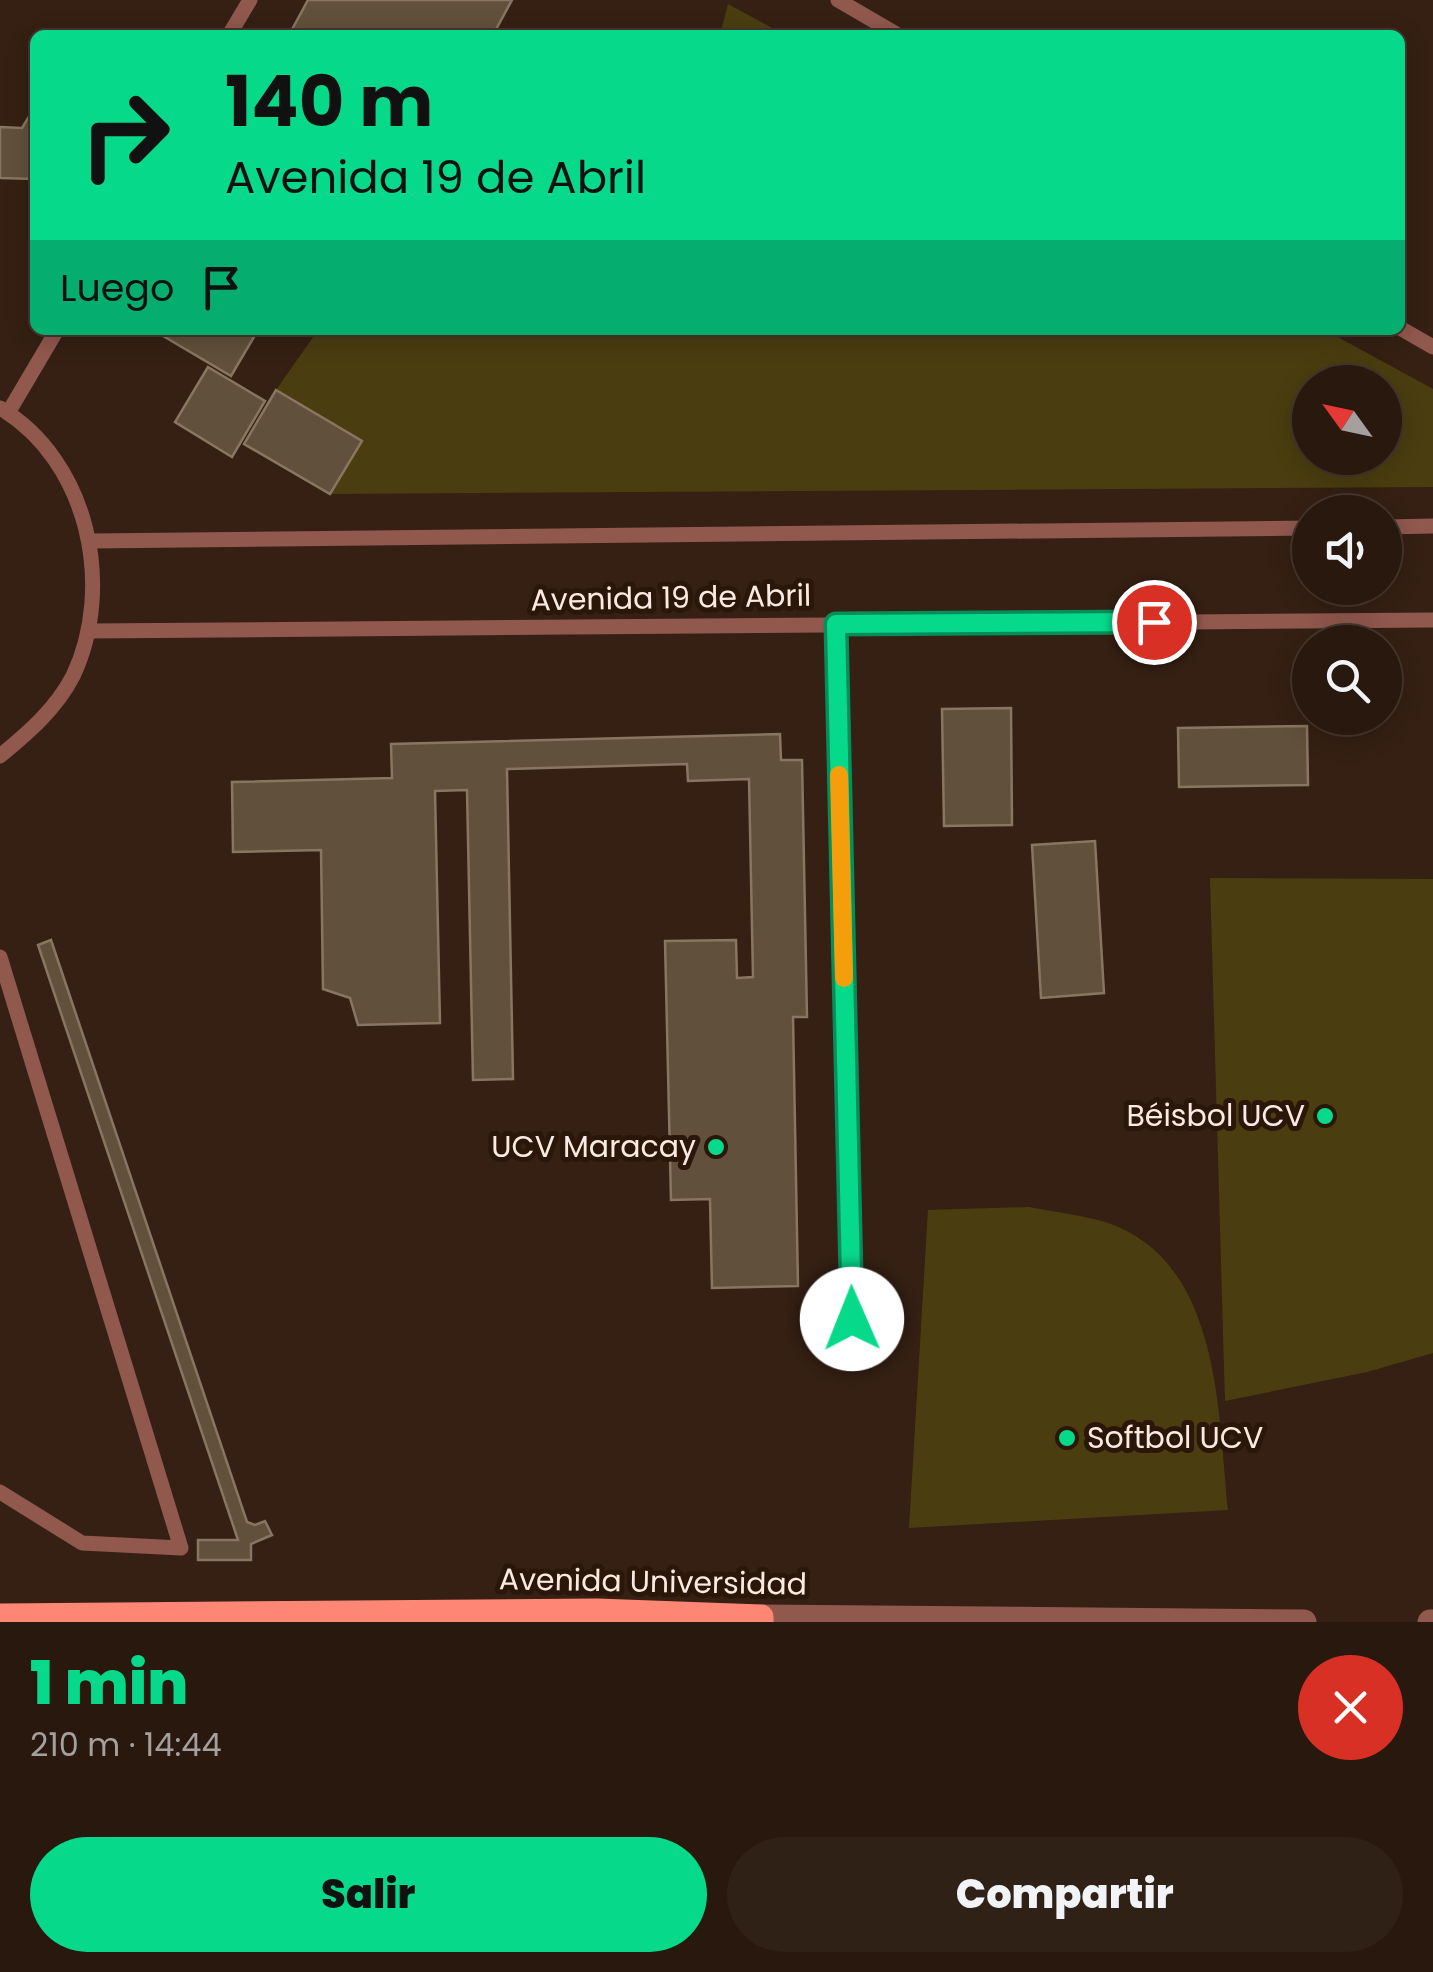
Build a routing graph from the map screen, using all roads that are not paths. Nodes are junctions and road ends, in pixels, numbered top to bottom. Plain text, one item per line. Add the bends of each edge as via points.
1 (250, 0) edge
2 (838, 0) edge
3 (233, 30) edge
4 (889, 30) edge
5 (1405, 331) edge
6 (54, 335) edge
7 (1433, 347) edge
8 (4, 411) edge
9 (1433, 526) edge
10 (1402, 527) edge
11 (1292, 528) edge
12 (91, 541) junction
13 (1433, 620) edge
14 (836, 624) junction
15 (89, 632) junction
16 (0, 756) edge
17 (0, 957) edge
18 (852, 1319) dead end
19 (0, 1492) edge
20 (0, 1616) edge
21 (692, 1617) edge
22 (761, 1619) edge
23 (1304, 1622) edge

1 - 3 lane
2 - 4 lane
5 - 7 lane
6 - 8 lane
8 - 12 lane via 54,458 76,495
9 - 10 lane
11 - 12 lane, Avenida 19 de Abril
12 - 15 lane
13 - 14 lane, Avenida 19 de Abril
14 - 15 lane, Avenida 19 de Abril
14 - 18 lane
15 - 16 lane via 72,678 38,726
17 - 19 lane via 181,1548 82,1543
20 - 21 main road, Avenida Universidad
21 - 22 main road, Avenida Universidad
22 - 23 street, Avenida Universidad

